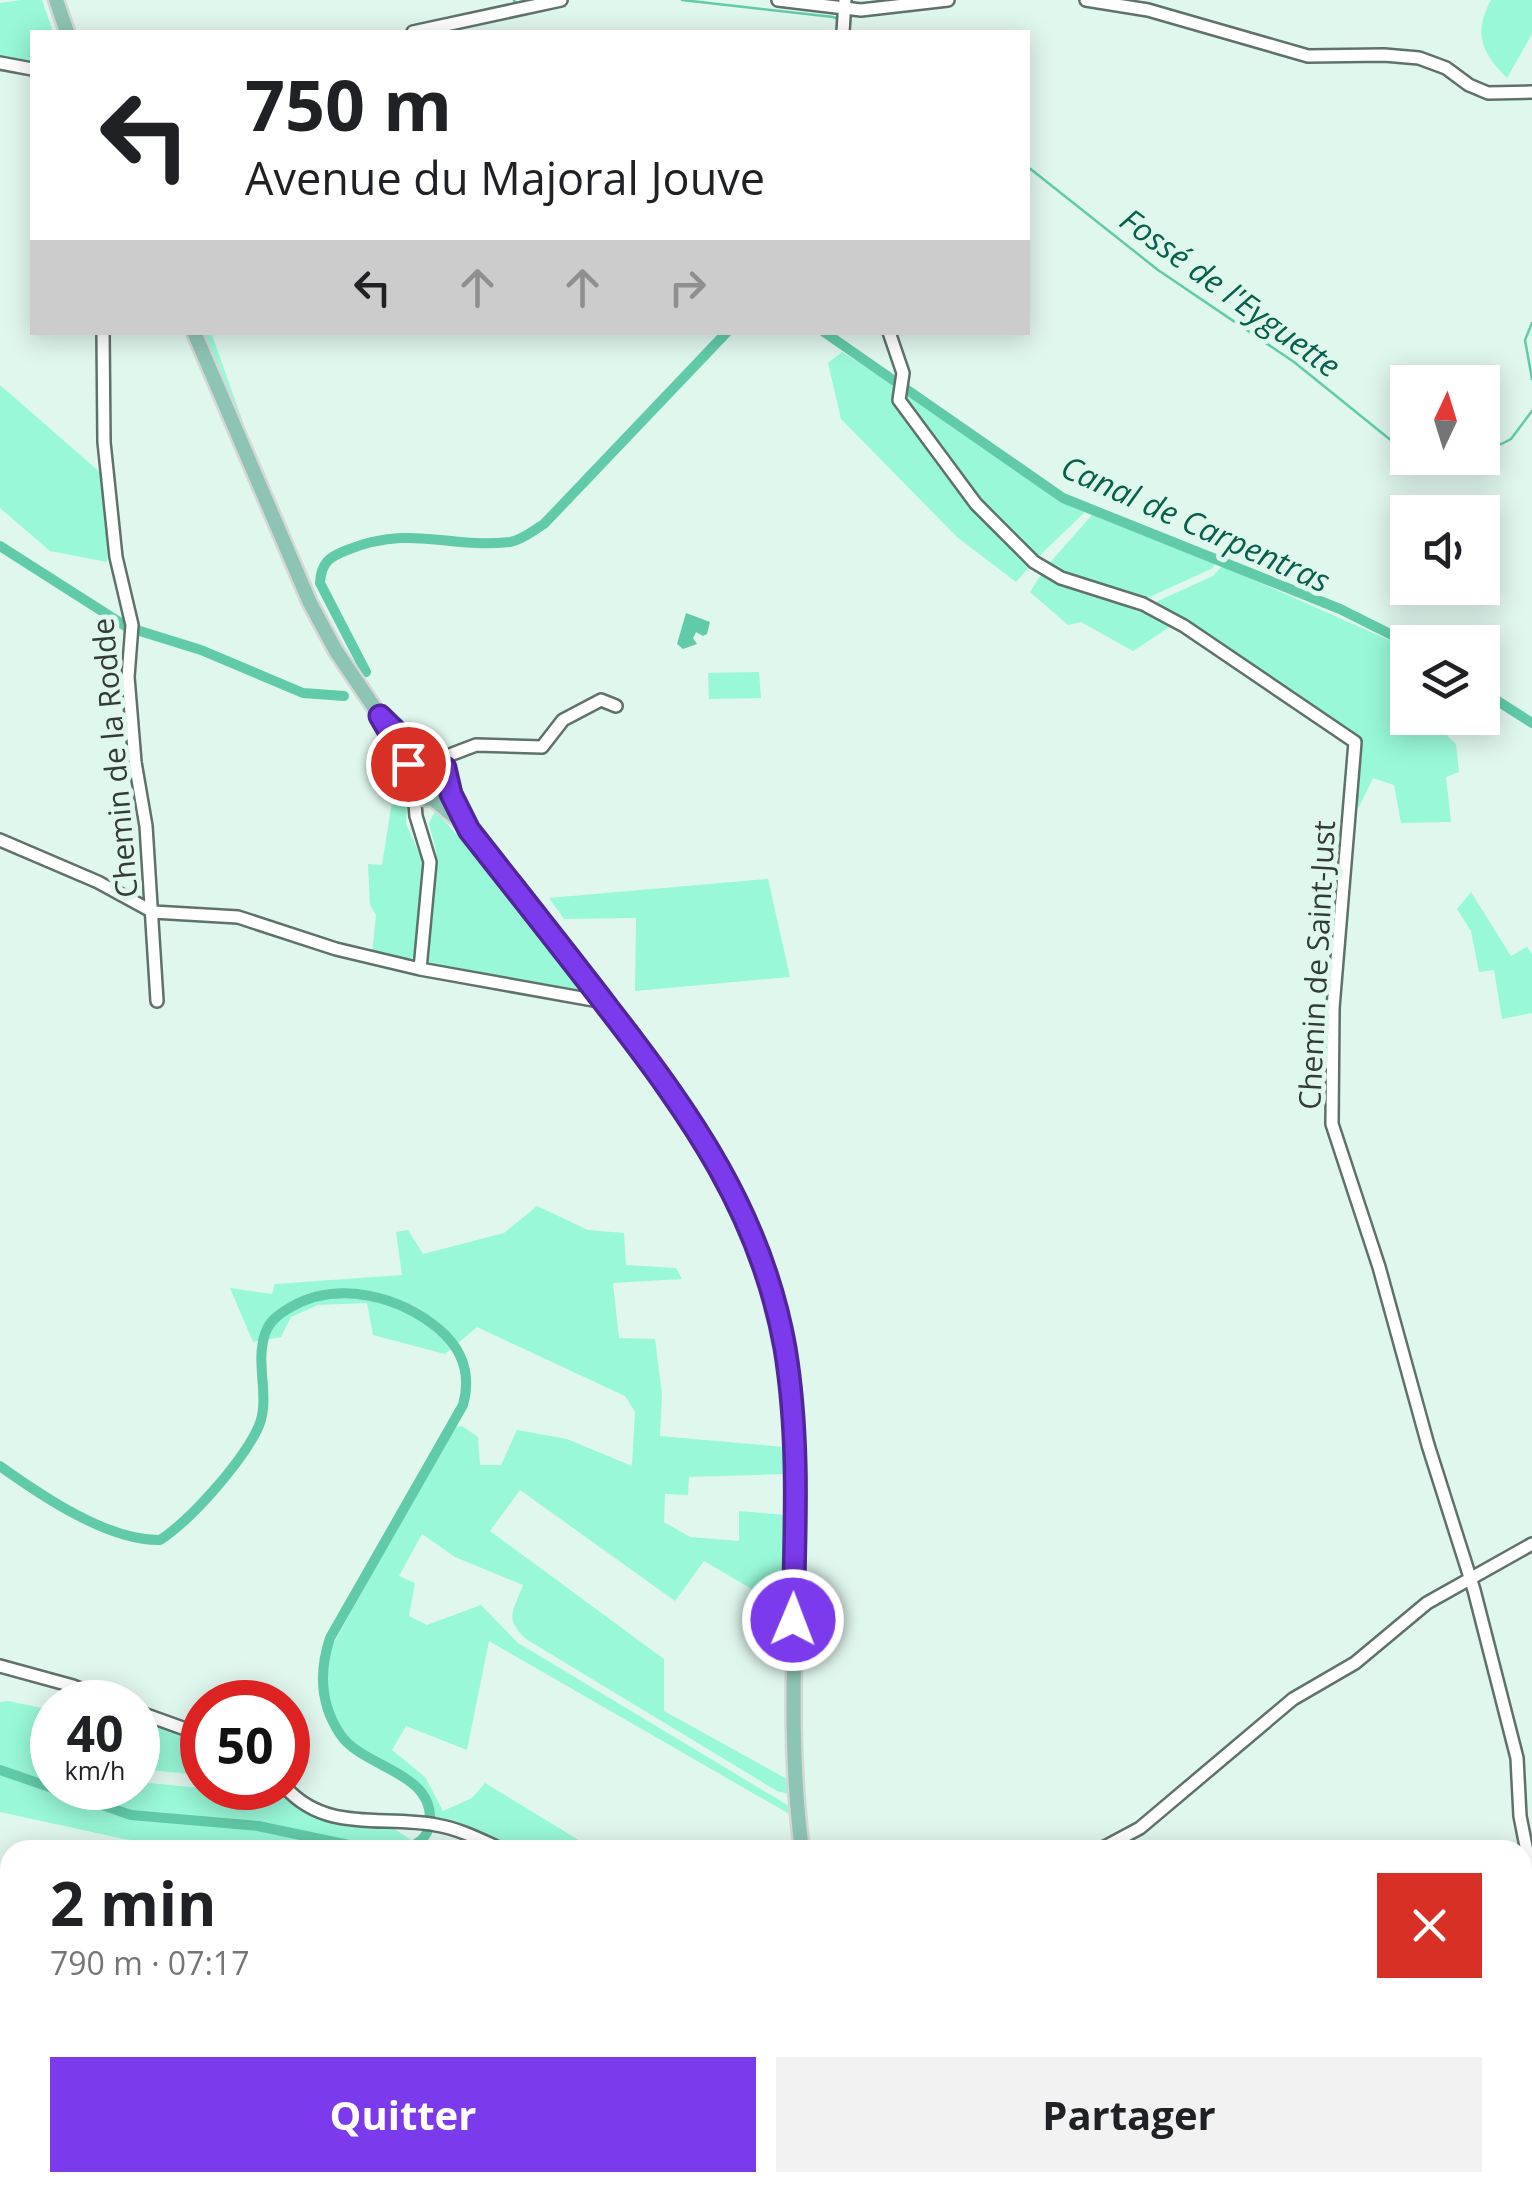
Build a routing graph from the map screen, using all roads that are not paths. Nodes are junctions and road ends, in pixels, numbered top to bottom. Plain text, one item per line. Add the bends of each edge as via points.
1 (56, 0) edge
2 (561, 0) edge
3 (778, 0) edge
4 (948, 0) edge
5 (1086, 0) edge
6 (845, 4) edge
7 (65, 30) edge
8 (423, 30) edge
9 (843, 30) edge
10 (0, 63) edge
11 (30, 69) edge
12 (1532, 92) edge
13 (103, 335) edge
14 (195, 335) edge
15 (890, 335) edge
16 (616, 706) dead end
17 (380, 716) junction
18 (464, 750) junction
19 (431, 761) junction
20 (411, 772) junction
21 (448, 779) junction
22 (414, 792) junction
23 (432, 799) junction
24 (420, 826) junction
25 (469, 830) junction
26 (0, 840) edge
27 (153, 912) junction
28 (420, 969) junction
29 (156, 1000) dead end
30 (604, 1002) junction
31 (1532, 1544) edge
32 (1468, 1581) junction
33 (0, 1666) edge
34 (52, 1680) edge
35 (310, 1807) edge
36 (475, 1840) edge
37 (801, 1840) edge
38 (1117, 1840) edge
39 (1525, 1840) edge

1 - 7 main road
2 - 8 street
3 - 6 street
4 - 6 street via 878,10
5 - 12 street via 1148,10 1308,56 1419,58 1488,93
6 - 9 street
10 - 11 street
13 - 27 street, Chemin de la Rodde via 104,442 112,527 133,630 128,678
14 - 17 main road via 310,603
15 - 32 street, Chemin de Saint-Just via 898,400 976,504 1034,562 1184,626 1355,742 1333,1008 1332,1124
16 - 18 street via 602,700 563,720 542,747
17 - 19 main road
17 - 20 main road
18 - 19 street
18 - 21 street
19 - 20 main road
19 - 21 main road via 445,768
20 - 22 main road
21 - 23 main road
21 - 25 main road
22 - 23 main road
22 - 24 street
23 - 24 street
23 - 25 main road
24 - 28 street via 430,862
25 - 30 main road
26 - 27 street
27 - 28 street via 238,917
27 - 29 street, Chemin de la Rodde
28 - 30 street
30 - 37 main road via 716,1158 758,1250 776,1310 794,1423 792,1728
31 - 32 street
32 - 38 street via 1294,1699
32 - 39 street, Chemin de Saint-Just via 1517,1758
33 - 34 street
35 - 36 street via 363,1822 430,1824

